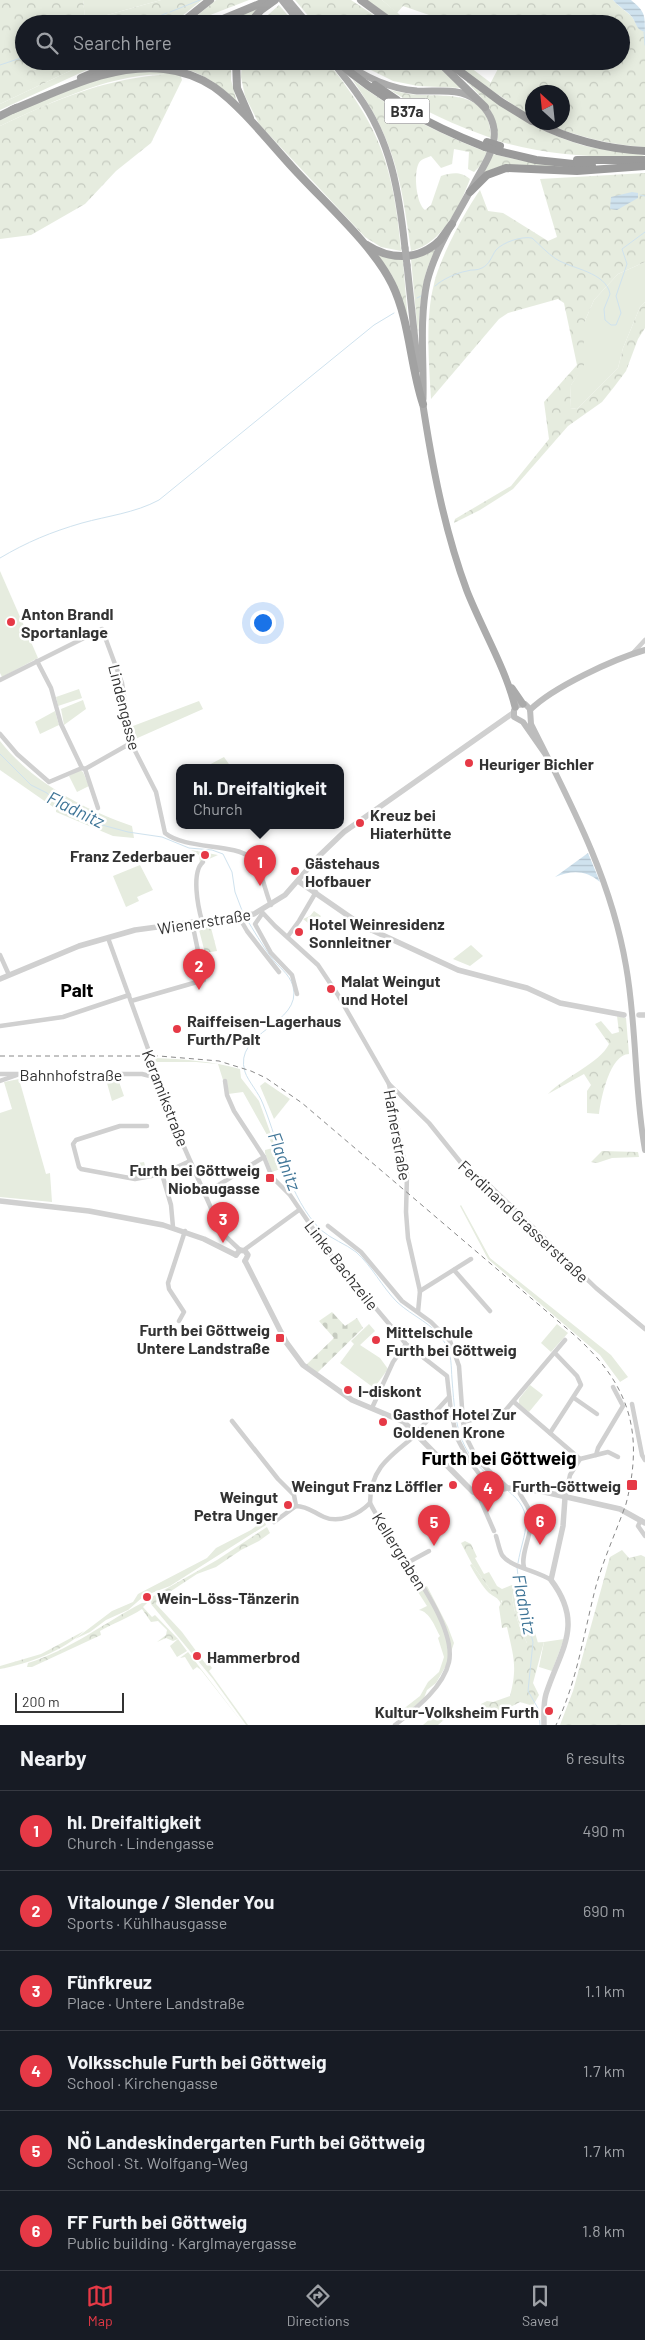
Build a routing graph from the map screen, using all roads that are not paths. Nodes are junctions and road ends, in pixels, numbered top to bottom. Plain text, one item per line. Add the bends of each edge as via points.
1 (210, 0) edge
2 (269, 0) edge
3 (275, 0) edge
4 (362, 0) edge
5 (286, 1) edge
6 (191, 15) edge
7 (233, 15) edge
8 (257, 15) edge
9 (295, 15) edge
10 (299, 15) edge
11 (382, 15) edge
12 (129, 70) edge
13 (168, 70) edge
14 (236, 70) edge
15 (339, 70) edge
16 (348, 70) edge
17 (356, 70) edge
18 (358, 70) edge
19 (447, 70) edge
20 (458, 70) edge
21 (98, 71) edge
22 (485, 107) junction
23 (12, 110) junction
24 (0, 116) edge
25 (525, 117) edge
26 (554, 130) edge
27 (260, 132) junction
28 (486, 144) junction
29 (499, 148) junction
30 (645, 151) edge
31 (645, 160) edge
32 (645, 166) edge
33 (470, 192) junction
34 (452, 224) junction
35 (361, 241) junction
36 (423, 404) junction
37 (645, 640) edge
38 (645, 650) edge
39 (633, 654) junction
40 (37, 661) junction
41 (498, 663) junction
42 (0, 680) edge
43 (527, 706) junction
44 (514, 713) junction
45 (526, 720) junction
46 (0, 734) edge
47 (131, 743) junction
48 (83, 768) junction
49 (98, 808) dead end
50 (204, 862) dead end
51 (298, 881) junction
52 (316, 892) junction
53 (273, 903) junction
54 (262, 913) junction
55 (239, 917) junction
56 (202, 921) junction
57 (192, 922) junction
58 (288, 936) junction
59 (108, 938) junction
60 (0, 955) edge
61 (279, 972) dead end
62 (9, 975) junction
63 (0, 979) edge
64 (297, 994) dead end
65 (129, 995) junction
66 (131, 1001) junction
67 (624, 1015) dead end
68 (0, 1026) edge
69 (152, 1063) junction
70 (0, 1074) edge
71 (18, 1074) junction
72 (142, 1074) junction
73 (158, 1079) junction
74 (225, 1080) dead end
75 (0, 1081) edge
76 (389, 1084) junction
77 (147, 1126) dead end
78 (645, 1150) edge
79 (264, 1158) junction
80 (190, 1161) junction
81 (162, 1174) junction
82 (204, 1194) junction
83 (0, 1201) edge
84 (299, 1210) junction
85 (328, 1226) dead end
86 (173, 1228) junction
87 (185, 1231) junction
88 (240, 1252) junction
89 (471, 1259) dead end
90 (245, 1261) junction
91 (454, 1270) junction
92 (420, 1291) junction
93 (490, 1311) dead end
94 (418, 1312) junction
95 (179, 1321) dead end
96 (645, 1329) edge
97 (565, 1340) dead end
98 (406, 1344) junction
99 (555, 1353) junction
100 (614, 1387) dead end
101 (449, 1398) junction
102 (574, 1398) junction
103 (514, 1402) junction
104 (632, 1404) dead end
105 (372, 1408) junction
106 (596, 1414) dead end
107 (232, 1421) dead end
108 (463, 1422) junction
109 (550, 1433) junction
110 (416, 1434) junction
111 (596, 1456) junction
112 (618, 1456) dead end
113 (580, 1459) junction
114 (645, 1460) edge
115 (508, 1488) junction
116 (518, 1488) junction
117 (494, 1490) junction
118 (478, 1494) junction
119 (565, 1498) junction
120 (370, 1502) junction
121 (296, 1506) junction
122 (643, 1521) edge
123 (274, 1522) dead end
124 (645, 1536) edge
125 (429, 1551) dead end
126 (407, 1563) junction
127 (523, 1567) junction
128 (551, 1580) junction
129 (395, 1725) edge
130 (544, 1725) edge

1 - 6 highway
2 - 7 highway
3 - 8 highway
4 - 11 highway
5 - 9 main road
5 - 10 main road
12 - 23 highway via 102,76
13 - 27 highway via 190,75 214,87
14 - 27 highway via 239,96
15 - 36 main road, bridge via 368,109 387,150 399,194
16 - 28 highway, B37a via 413,115 449,133
17 - 28 highway, B37a via 415,110
18 - 22 main road via 397,88 460,92
19 - 22 highway
20 - 25 highway
21 - 23 highway
22 - 33 main road via 492,122 494,140 488,159
23 - 24 highway
26 - 30 highway via 585,142
27 - 35 highway
28 - 29 highway, B37a, bridge
29 - 31 highway, B37a via 579,160
29 - 32 highway, B37a via 536,160 571,165
32 - 33 highway via 587,171 506,168 487,175
33 - 34 main road
34 - 35 highway via 434,245 413,255 386,255
34 - 36 main road via 433,263 425,296
35 - 36 highway via 383,268 396,295
36 - 41 main road via 434,475 451,542
37 - 39 street
38 - 39 main road
39 - 43 main road
40 - 42 street
40 - 47 street, Lindengasse via 102,629 122,683
40 - 48 street via 52,688 60,724
41 - 43 main road
41 - 44 main road
43 - 44 main road
43 - 45 main road
44 - 45 main road
44 - 51 street, Wienerstraße via 344,832
45 - 78 main road via 592,848 616,921 630,988 638,1102
46 - 48 street via 49,782
47 - 48 street
47 - 53 street, Lindengasse via 156,792 165,832 195,844 247,856 256,866
48 - 49 street
50 - 56 street via 198,868 196,896
51 - 52 street
51 - 53 street, Wienerstraße
52 - 58 street
52 - 67 street via 363,926 458,970 526,988 551,1000
53 - 54 street, Wienerstraße
54 - 55 street, Wienerstraße
54 - 58 street, Hafnerstraße
54 - 64 street via 255,924 271,953 292,975
55 - 56 street, Wienerstraße
55 - 61 street via 246,931
56 - 57 street, Wienerstraße
57 - 59 street, Wienerstraße
57 - 66 street via 204,980
58 - 76 street, Hafnerstraße via 318,965
59 - 62 street, Wienerstraße via 79,946
59 - 65 street, Keramikstraße
60 - 62 street
62 - 63 street, Wienerstraße
65 - 66 street, Keramikstraße
65 - 68 street via 63,1017
66 - 69 street, Keramikstraße
69 - 72 street, Bahnhofstraße
69 - 73 street, Keramikstraße
70 - 71 street, Bahnhofstraße
71 - 72 street, Bahnhofstraße
71 - 75 street
72 - 73 street, Bahnhofstraße
73 - 80 street, Keramikstraße
74 - 79 street, Linke Bachzeile via 234,1111
76 - 92 street, Hafnerstraße via 407,1175 408,1238
76 - 96 street, Ferdinand Grasserstraße via 425,1118 466,1169 486,1182 596,1288
77 - 81 street via 120,1126 76,1140 79,1167 135,1179
79 - 82 street
79 - 84 street, Linke Bachzeile via 272,1177 287,1190
80 - 81 street
80 - 82 street, Keramikstraße
81 - 86 street via 171,1205
82 - 88 street, Keramikstraße via 224,1236
83 - 86 street via 44,1205
84 - 88 street
84 - 98 street, Linke Bachzeile via 331,1255
85 - 94 street via 361,1252 402,1301
86 - 87 street
87 - 88 street
87 - 95 street via 168,1283 184,1312
88 - 90 street via 248,1256
88 - 90 street via 239,1261
89 - 91 street
90 - 105 street via 297,1358 336,1390
91 - 92 street
91 - 93 street
92 - 94 street, Hafnerstraße
94 - 108 street via 443,1333 454,1349 460,1375
97 - 99 street
98 - 101 street, Linke Bachzeile via 447,1376
98 - 105 street via 393,1362
99 - 102 street via 580,1380 580,1388
99 - 103 street
100 - 111 street via 623,1406
101 - 110 street, Kellergraben
101 - 117 street, Linke Bachzeile via 454,1430 461,1448
102 - 106 street
102 - 109 street
103 - 108 street via 502,1412
103 - 109 street
104 - 114 street
105 - 110 street via 400,1419
107 - 121 street via 294,1495
108 - 115 street via 476,1458
109 - 113 street
110 - 118 street via 457,1478
110 - 120 street, Kellergraben via 377,1471 371,1483
111 - 112 street via 608,1452
111 - 113 street
113 - 119 street via 570,1475
115 - 116 street
115 - 117 street
116 - 119 street
116 - 127 street via 531,1516
117 - 118 street
118 - 127 street via 503,1557
119 - 122 street via 606,1504
119 - 128 street via 564,1521
120 - 121 street via 360,1512 338,1519 325,1518 309,1508
120 - 126 street, Kellergraben
121 - 123 street
122 - 124 street via 638,1526
125 - 126 street
126 - 129 street, Kellergraben via 436,1610 449,1653 448,1664 432,1692
127 - 128 street
128 - 130 street via 560,1592 568,1622 568,1638 545,1696

